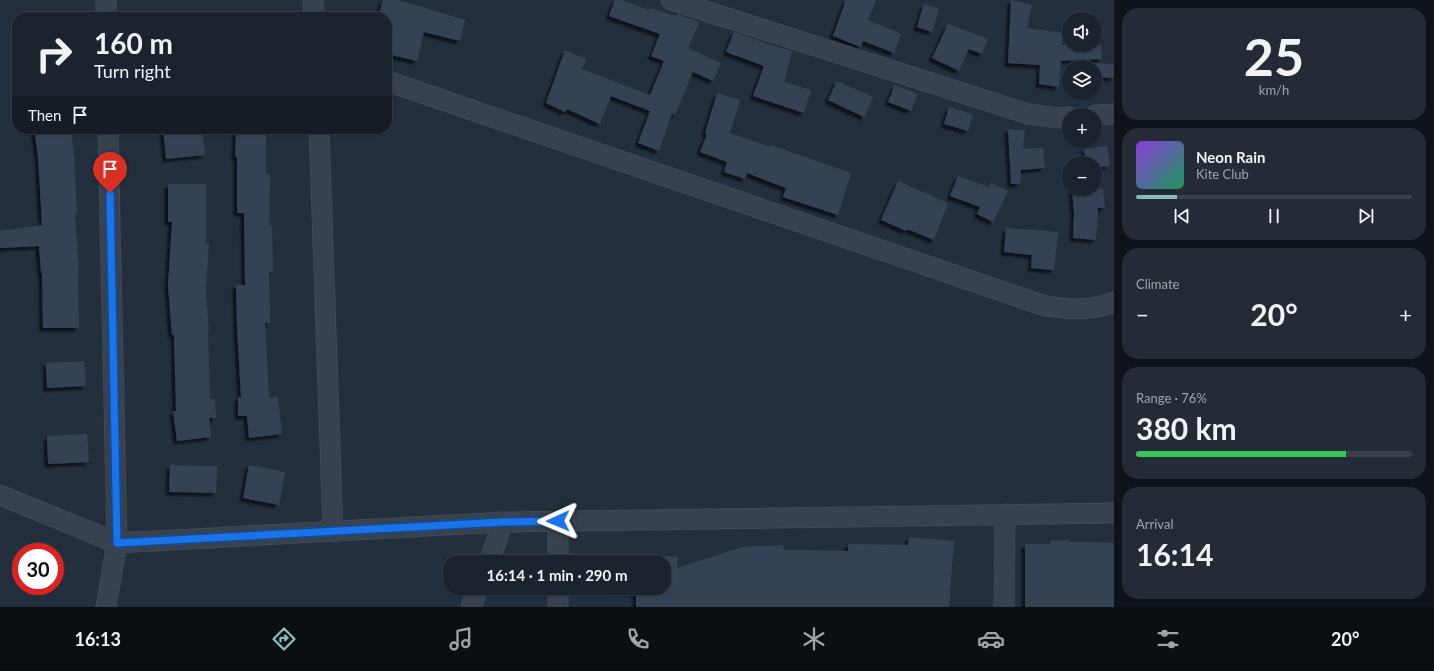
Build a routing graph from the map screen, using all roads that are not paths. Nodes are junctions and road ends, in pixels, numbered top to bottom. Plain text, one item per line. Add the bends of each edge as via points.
1 (106, 0) edge
2 (313, 0) edge
3 (671, 0) edge
4 (106, 12) edge
5 (314, 12) edge
6 (392, 83) edge
7 (1114, 114) edge
8 (1102, 115) edge
9 (1062, 118) edge
10 (108, 134) edge
11 (318, 134) edge
12 (1114, 302) edge
13 (0, 495) edge
14 (1114, 513) edge
15 (1005, 514) junction
16 (558, 521) junction
17 (503, 522) junction
18 (333, 532) junction
19 (117, 543) junction
20 (491, 555) edge
21 (558, 555) edge
22 (475, 595) edge
23 (558, 595) edge
24 (106, 607) edge
25 (471, 607) edge
26 (558, 607) edge
27 (1004, 607) edge

1 - 4 street
2 - 5 street
3 - 9 street via 1028,114
6 - 12 street via 1045,306 1076,310 1102,307
7 - 8 street
10 - 19 street
11 - 18 street
13 - 19 street
14 - 15 street
15 - 16 street
15 - 27 street
16 - 17 street
16 - 21 street
17 - 18 street
17 - 20 street
18 - 19 street
19 - 24 street
22 - 25 street
23 - 26 street

